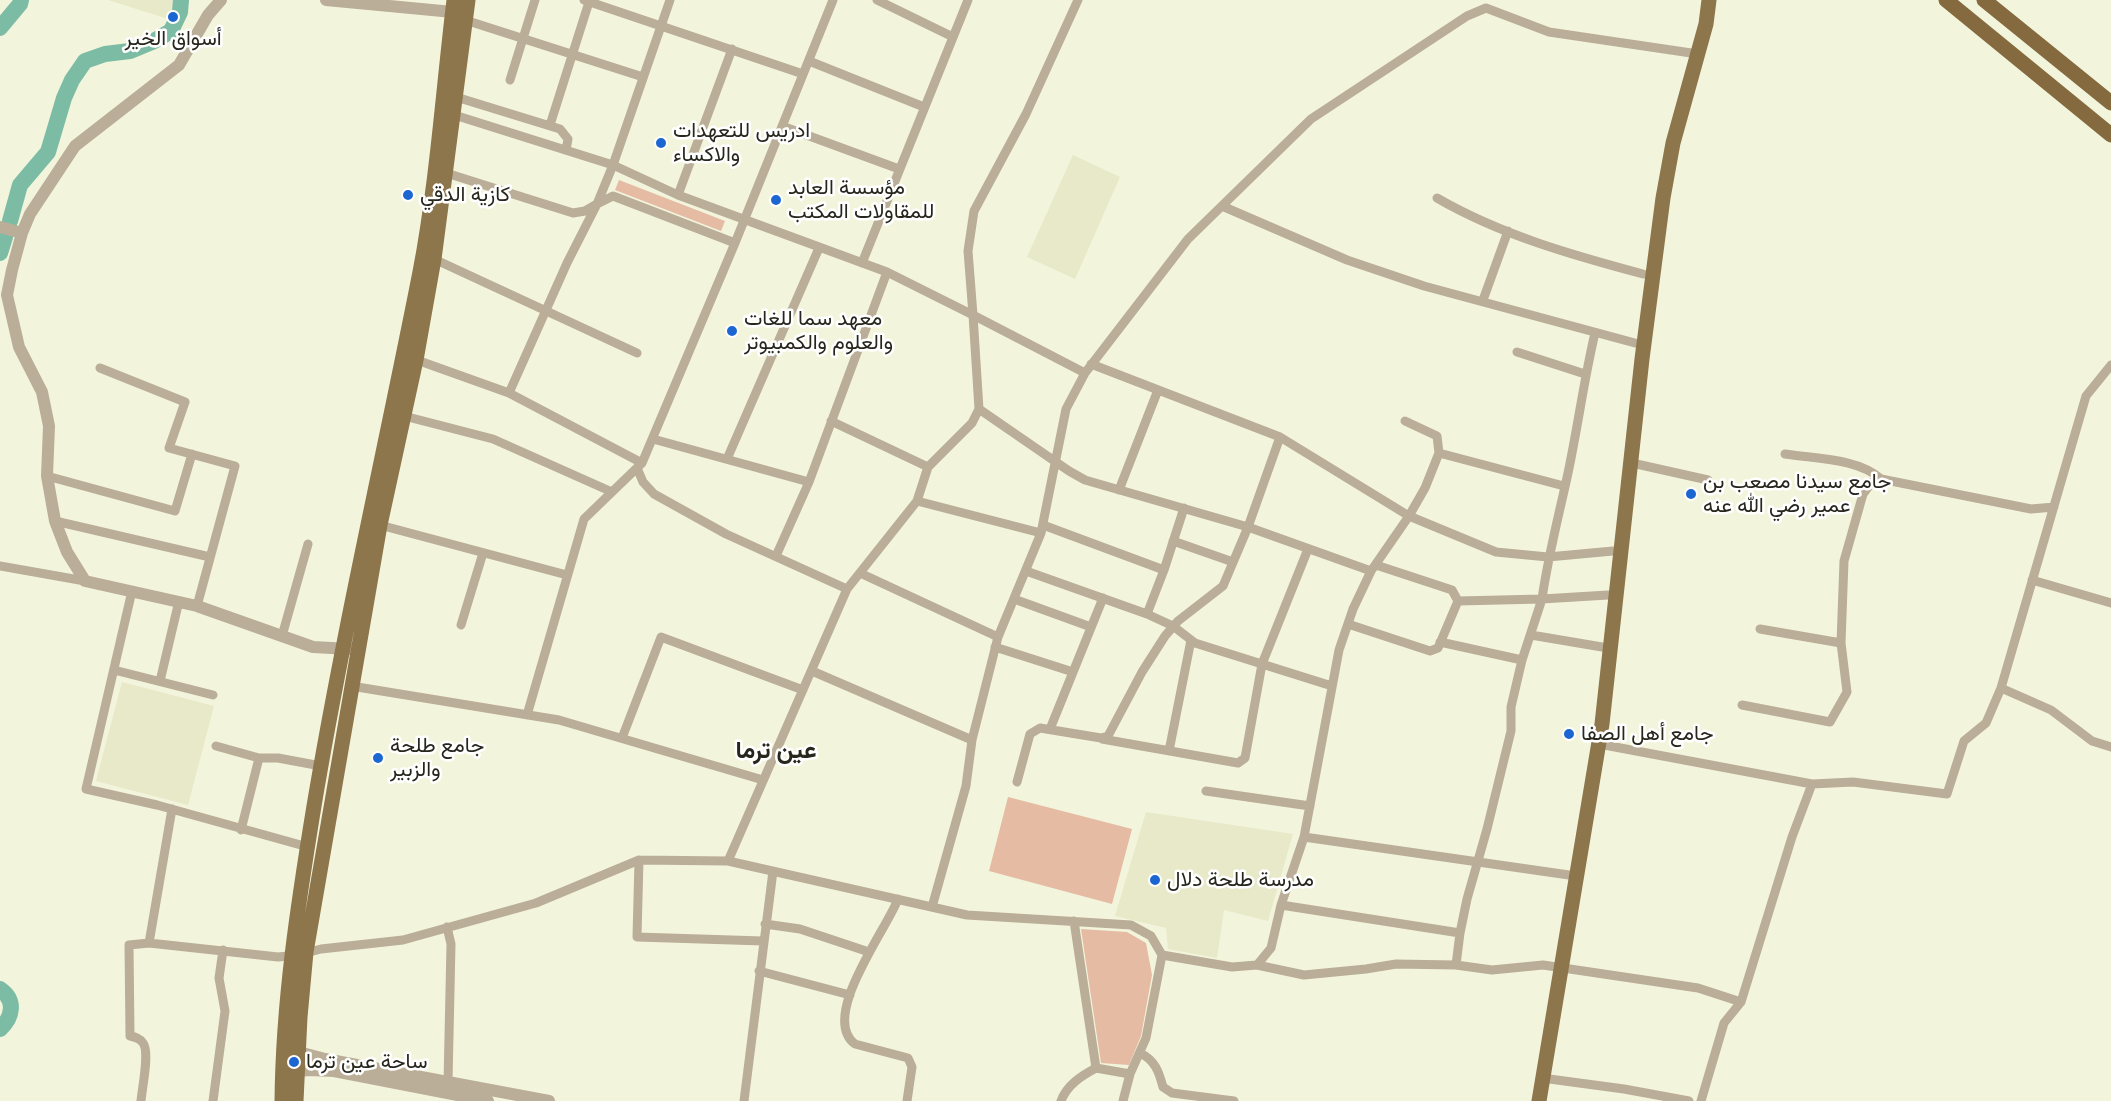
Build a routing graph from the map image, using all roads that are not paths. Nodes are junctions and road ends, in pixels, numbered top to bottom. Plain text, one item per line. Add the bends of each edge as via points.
1 (221, 0) edge
2 (326, 0) edge
3 (468, 0) edge
4 (535, 0) edge
5 (670, 0) edge
6 (833, 0) edge
7 (877, 0) edge
8 (968, 0) edge
9 (1078, 0) edge
10 (1709, 0) edge
11 (1946, 0) edge
12 (1984, 0) edge
13 (586, 1) edge
14 (458, 11) edge
15 (662, 25) junction
16 (953, 37) junction
17 (523, 38) junction
18 (732, 49) junction
19 (1694, 53) junction
20 (572, 54) junction
21 (809, 61) junction
22 (803, 74) junction
23 (643, 77) junction
24 (510, 80) dead end
25 (456, 97) junction
26 (2111, 103) edge
27 (924, 107) junction
28 (448, 112) junction
29 (550, 125) junction
30 (782, 126) junction
31 (2111, 135) edge
32 (566, 150) junction
33 (613, 165) junction
34 (899, 170) junction
35 (441, 171) junction
36 (678, 195) junction
37 (1437, 198) dead end
38 (597, 204) junction
39 (1222, 206) junction
40 (744, 221) junction
41 (0, 227) edge
42 (1508, 231) junction
43 (22, 232) junction
44 (735, 243) junction
45 (819, 248) junction
46 (434, 259) junction
47 (862, 263) junction
48 (887, 272) junction
49 (1643, 274) junction
50 (1483, 300) junction
51 (546, 310) junction
52 (973, 315) junction
53 (1595, 333) junction
54 (1635, 343) junction
55 (1517, 352) dead end
56 (638, 353) dead end
57 (409, 358) junction
58 (1091, 364) junction
59 (2111, 365) edge
60 (100, 368) dead end
61 (1085, 373) junction
62 (1585, 374) junction
63 (1158, 390) junction
64 (509, 393) junction
65 (979, 409) junction
66 (404, 416) junction
67 (831, 421) junction
68 (1405, 421) dead end
69 (1280, 437) junction
70 (652, 439) junction
71 (1439, 453) junction
72 (192, 454) junction
73 (1785, 454) dead end
74 (727, 459) junction
75 (1057, 461) junction
76 (1632, 463) junction
77 (640, 465) junction
78 (928, 468) junction
79 (48, 476) junction
80 (1881, 479) junction
81 (1708, 480) dead end
82 (809, 482) junction
83 (1564, 486) junction
84 (1119, 490) junction
85 (612, 492) junction
86 (917, 501) junction
87 (2054, 507) junction
88 (1184, 508) junction
89 (1409, 516) junction
90 (55, 521) junction
91 (374, 523) junction
92 (1248, 527) junction
93 (1042, 529) junction
94 (1173, 541) junction
95 (308, 544) dead end
96 (1308, 549) junction
97 (1613, 551) junction
98 (483, 553) junction
99 (776, 556) junction
100 (210, 557) junction
101 (1548, 557) junction
102 (1233, 562) junction
103 (0, 566) edge
104 (1374, 568) junction
105 (1164, 570) junction
106 (1026, 571) junction
107 (860, 573) junction
108 (567, 575) junction
109 (2032, 580) junction
110 (85, 581) junction
111 (848, 589) junction
112 (132, 591) junction
113 (1608, 595) junction
114 (1102, 598) junction
115 (1014, 599) junction
116 (1542, 599) junction
117 (1458, 601) junction
118 (179, 602) junction
119 (2111, 603) edge
120 (197, 606) junction
121 (1147, 614) junction
122 (1348, 624) junction
123 (461, 625) dead end
124 (1173, 626) junction
125 (1091, 627) junction
126 (1760, 629) dead end
127 (1531, 635) junction
128 (282, 636) junction
129 (1191, 640) junction
130 (996, 642) junction
131 (1440, 642) junction
132 (1841, 643) junction
133 (1602, 647) junction
134 (350, 649) junction
135 (1522, 660) junction
136 (1262, 664) junction
137 (114, 670) junction
138 (812, 671) junction
139 (1073, 672) junction
140 (160, 681) junction
141 (351, 686) junction
142 (1332, 686) junction
143 (2001, 688) junction
144 (803, 690) junction
145 (213, 696) dead end
146 (1742, 705) dead end
147 (526, 715) junction
148 (1050, 729) junction
149 (622, 738) junction
150 (1101, 738) junction
151 (972, 740) junction
152 (1599, 744) junction
153 (216, 746) dead end
154 (2111, 747) edge
155 (1168, 751) junction
156 (259, 758) junction
157 (321, 765) junction
158 (763, 780) junction
159 (1017, 783) dead end
160 (1812, 784) junction
161 (1206, 791) dead end
162 (1310, 806) junction
163 (172, 810) junction
164 (241, 830) junction
165 (1304, 837) junction
166 (308, 847) junction
167 (639, 860) junction
168 (728, 861) junction
169 (1478, 862) junction
170 (773, 871) junction
171 (1572, 876) junction
172 (898, 899) junction
173 (1281, 905) junction
174 (932, 907) junction
175 (1074, 921) junction
176 (765, 924) junction
177 (447, 927) junction
178 (1460, 933) junction
179 (763, 941) junction
180 (149, 943) junction
181 (223, 950) junction
182 (869, 952) junction
183 (298, 955) junction
184 (1162, 955) junction
185 (1257, 965) junction
186 (1456, 965) junction
187 (1556, 966) junction
188 (759, 971) junction
189 (850, 995) junction
190 (1742, 1002) junction
191 (290, 1051) junction
192 (1140, 1053) junction
193 (1096, 1068) junction
194 (290, 1071) junction
195 (1130, 1074) junction
196 (1542, 1078) junction
197 (448, 1082) junction
198 (141, 1101) edge
199 (213, 1101) edge
200 (282, 1101) edge
201 (296, 1101) edge
202 (488, 1101) edge
203 (549, 1101) edge
204 (744, 1101) edge
205 (907, 1101) edge
206 (1061, 1101) edge
207 (1123, 1101) edge
208 (1234, 1101) edge
209 (1531, 1101) edge
210 (1539, 1101) edge
211 (1689, 1101) edge
212 (1701, 1101) edge

1 - 43 street via 179,65 75,146
2 - 14 street
3 - 14 main road
4 - 17 street
5 - 15 street
6 - 21 street
7 - 16 street
8 - 16 street
9 - 52 street via 1026,114 974,211 968,251
10 - 19 main road via 1706,24
11 - 31 highway
12 - 26 highway
13 - 15 street
13 - 20 street
14 - 17 street
14 - 25 main road
14 - 28 main road
15 - 18 street
15 - 23 street
16 - 27 street
17 - 20 street
17 - 24 street
18 - 22 street
18 - 36 street
19 - 39 street via 1549,32 1486,8 1467,16 1311,119
19 - 49 main road via 1660,166
19 - 76 main road via 1665,189
20 - 23 street
20 - 29 street
21 - 22 street
21 - 27 street
22 - 30 street
23 - 33 street
25 - 28 main road
25 - 29 street
27 - 34 street
28 - 32 street
28 - 35 main road
29 - 32 street via 567,135
30 - 34 street
30 - 40 street
32 - 33 street
33 - 36 street
33 - 38 street
34 - 47 street
35 - 38 street via 573,213
35 - 46 main road
35 - 57 main road via 420,268
36 - 40 street
37 - 42 street
38 - 44 street via 613,196
38 - 51 street
39 - 50 street via 1347,260 1424,286
39 - 58 street via 1188,239
40 - 44 street
40 - 45 street
41 - 43 street
42 - 49 street via 1557,250
42 - 50 street
43 - 79 street via 7,295 19,347 42,392 49,426
44 - 70 street
45 - 47 street
45 - 74 street
46 - 51 street
46 - 57 main road
47 - 48 street
48 - 52 street
48 - 67 street
49 - 54 main road
50 - 53 street
51 - 56 street
51 - 64 street
52 - 61 street
52 - 65 street
53 - 54 street
53 - 62 street
54 - 97 main road
55 - 62 street
57 - 64 street
57 - 66 main road
57 - 91 main road
58 - 61 street
58 - 63 street
59 - 87 street via 2086,396
60 - 72 street via 185,402 169,448
61 - 75 street via 1066,409
62 - 83 street
63 - 69 street
63 - 84 street
64 - 77 street
65 - 75 street
65 - 78 street via 972,423
66 - 85 street via 494,440
66 - 91 main road
67 - 78 street
67 - 82 street
68 - 71 street via 1437,436
69 - 89 street
69 - 92 street
70 - 74 street
70 - 77 street
71 - 83 street
71 - 89 street
72 - 79 street via 175,511
72 - 100 street via 235,466
73 - 80 street via 1851,464
74 - 82 street
75 - 84 street via 1085,480
75 - 93 street
76 - 81 street
76 - 152 main road
77 - 85 street
77 - 99 street via 643,482 654,495
78 - 86 street
79 - 90 street
80 - 87 street via 2031,509
80 - 132 street via 1872,482 1863,494 1844,561
82 - 99 street
83 - 101 street
84 - 88 street
85 - 108 street via 584,519
86 - 93 street
86 - 107 street
87 - 109 street
88 - 92 street
88 - 94 street
89 - 101 street via 1496,552
89 - 104 street
90 - 100 street
90 - 110 street via 67,552
91 - 98 street
91 - 134 main road
92 - 96 street
92 - 102 street
93 - 105 street
93 - 106 street
94 - 102 street
94 - 105 street
95 - 128 street
96 - 104 street
96 - 136 street
97 - 101 street
97 - 113 main road
98 - 108 street
98 - 123 street
99 - 111 street
100 - 120 street
101 - 116 street
102 - 124 street via 1223,586
103 - 110 street
104 - 117 street via 1452,590
104 - 122 street
105 - 121 street
106 - 114 street
106 - 115 street
107 - 111 street
107 - 130 street
108 - 147 street
109 - 119 street
109 - 143 street
110 - 112 street
111 - 138 street
112 - 118 street
112 - 137 street
113 - 116 street
113 - 133 main road
114 - 121 street
114 - 125 street
115 - 125 street
115 - 130 street
116 - 117 street
116 - 127 street
117 - 131 street
118 - 120 street
118 - 140 street
120 - 128 street
121 - 124 street
122 - 131 street via 1430,651 1438,648
122 - 142 street
124 - 129 street
124 - 150 street via 1142,672 1108,736
125 - 139 street
126 - 132 street
127 - 133 street
127 - 135 street
128 - 134 street via 320,648
129 - 136 street
129 - 155 street
130 - 139 street
130 - 151 street
131 - 135 street
132 - 146 street via 1847,692 1830,722
133 - 171 main road
134 - 141 main road
134 - 157 main road
135 - 169 street via 1511,707 1511,731
136 - 142 street
136 - 155 street via 1245,758 1238,763
137 - 140 street
137 - 163 street via 86,789
138 - 144 street
138 - 151 street
139 - 148 street
140 - 145 street
141 - 147 street
141 - 183 main road
142 - 162 street
143 - 154 street via 2051,710 2092,741
143 - 160 street via 1986,723 1964,741 1947,794 1853,782
144 - 149 street via 661,637
144 - 158 street
147 - 149 street
148 - 150 street
148 - 159 street via 1030,734
149 - 158 street
150 - 155 street
151 - 174 street via 966,786
152 - 160 street
152 - 171 main road
153 - 156 street
156 - 157 street
156 - 164 street
157 - 166 main road
158 - 168 street
160 - 190 street
161 - 162 street
162 - 165 street
163 - 164 street
163 - 180 street
164 - 166 street
165 - 169 street
165 - 173 street
166 - 183 main road
167 - 168 street
167 - 177 street via 536,903
167 - 179 street via 637,937
168 - 170 street
169 - 171 street
169 - 178 street
170 - 172 street
170 - 176 street
171 - 187 main road
172 - 174 street
172 - 182 street
173 - 178 street
173 - 185 street via 1270,948
174 - 175 street via 967,915
175 - 184 street via 1131,925 1151,936
175 - 193 street
176 - 179 street
176 - 182 street via 800,929
177 - 183 street via 402,940
177 - 197 street via 452,944
178 - 186 street
179 - 188 street
180 - 181 street
180 - 198 street via 129,945 130,1036 143,1043 146,1051
181 - 183 street via 278,957
181 - 199 street via 219,978 225,1011
182 - 189 street
183 - 191 main road
184 - 185 street via 1232,967
184 - 192 street
185 - 186 street via 1304,975 1396,964
186 - 187 street via 1492,970
187 - 190 street via 1698,988
187 - 196 main road
187 - 209 main road
188 - 189 street
188 - 204 street
189 - 205 street via 844,1030 848,1039 908,1058 912,1067
190 - 212 street via 1724,1023
191 - 194 main road
191 - 197 street
192 - 195 street
192 - 208 street via 1148,1056 1158,1069 1163,1087 1172,1093
193 - 195 street
193 - 206 street via 1072,1083
194 - 200 main road
194 - 201 main road
194 - 202 street via 334,1071
195 - 207 street
196 - 210 main road
196 - 211 street
197 - 203 street

